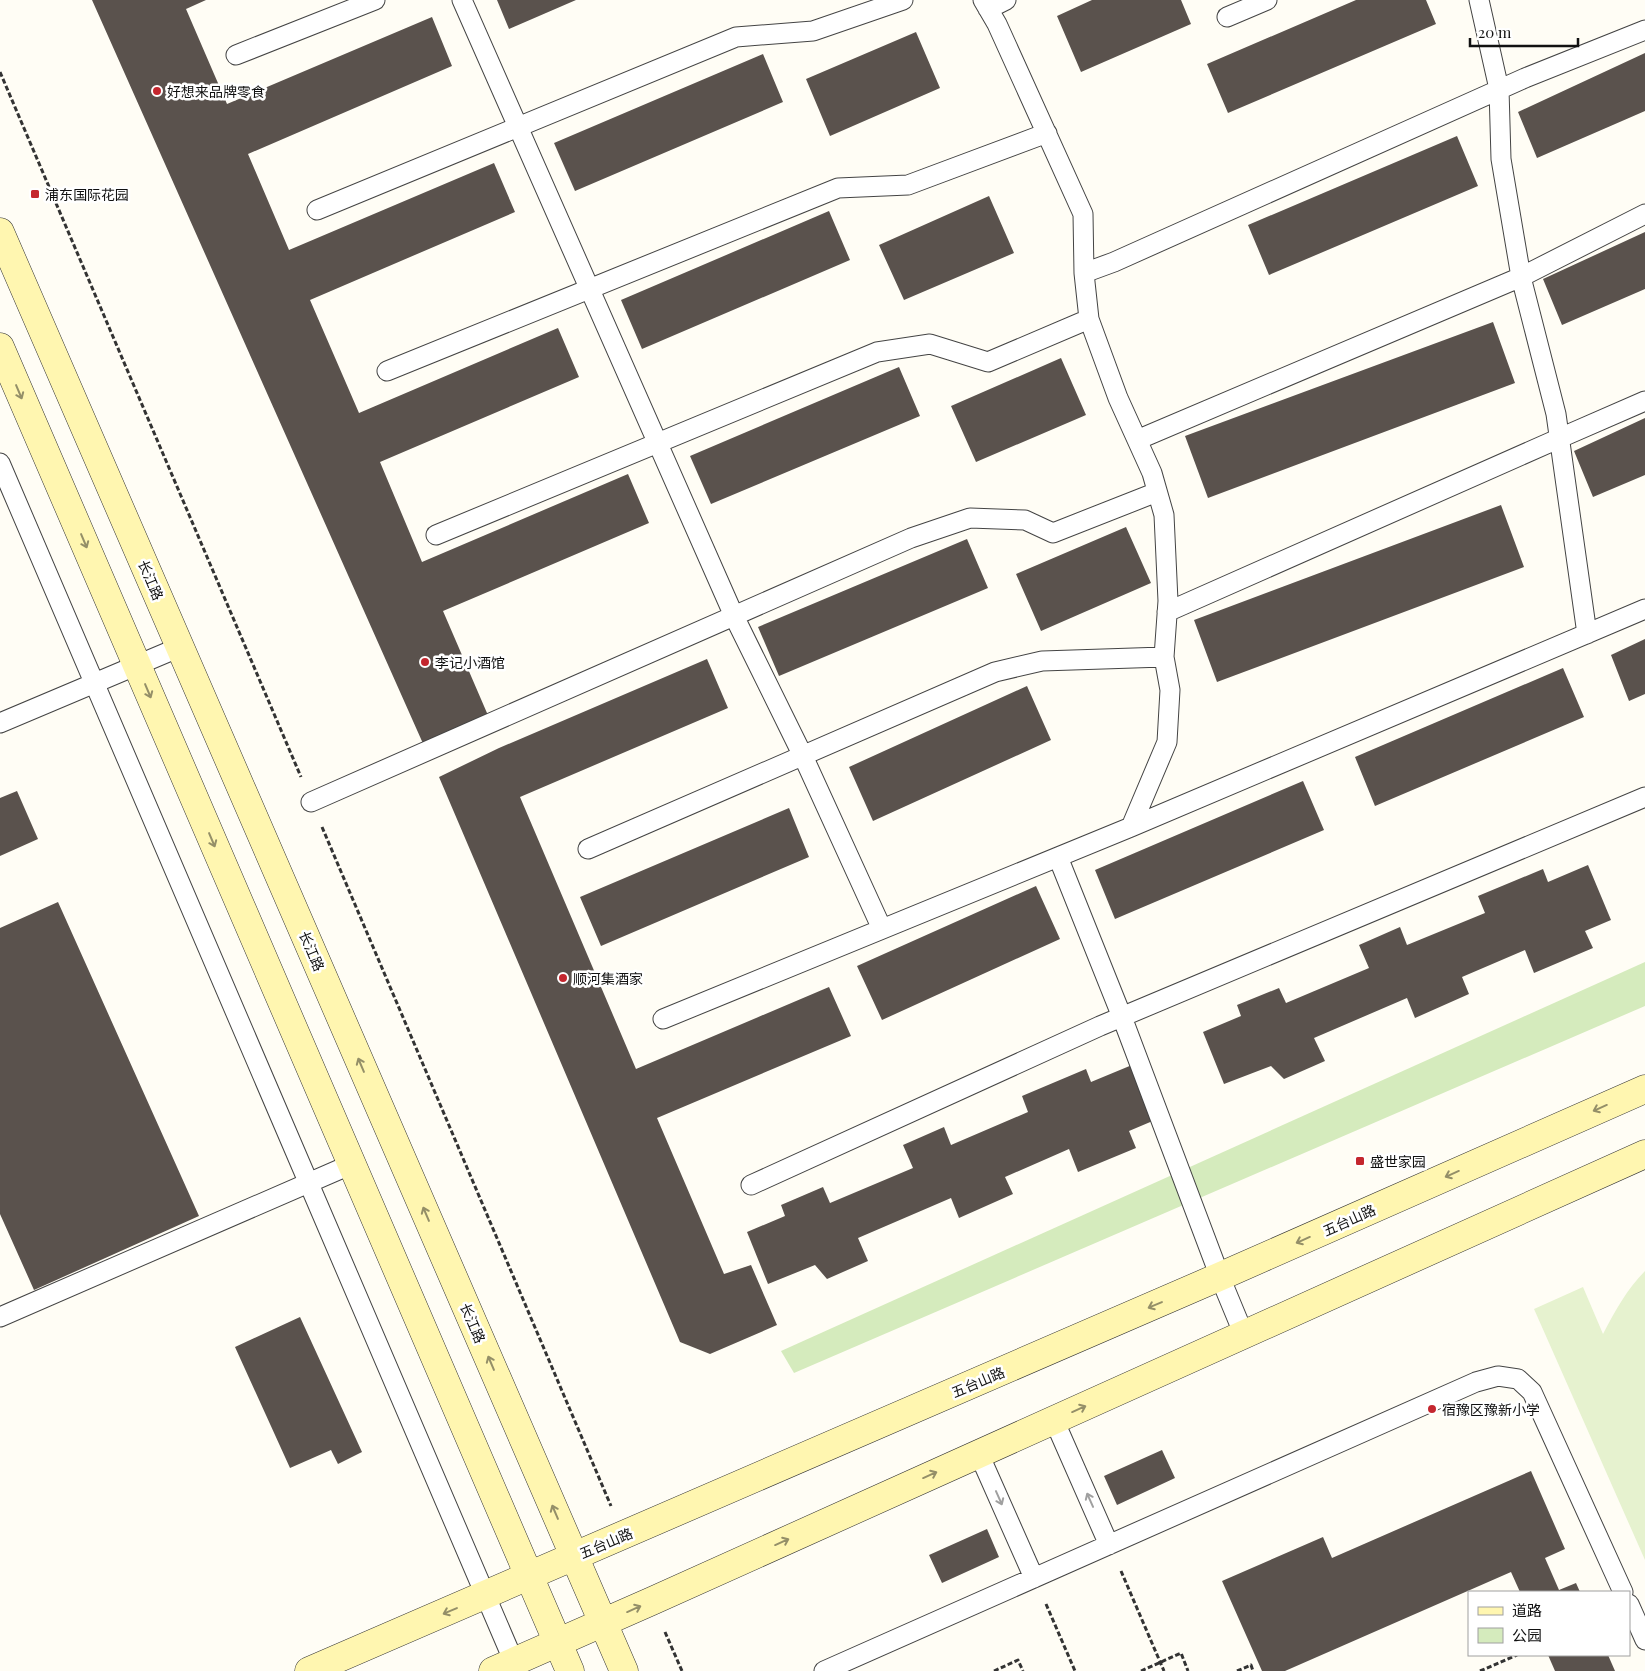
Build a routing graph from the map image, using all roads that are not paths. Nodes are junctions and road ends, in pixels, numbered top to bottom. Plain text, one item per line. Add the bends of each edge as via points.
1 (375, 0) edge
2 (462, 0) edge
3 (903, 0) edge
4 (1006, 0) edge
5 (1267, 0) edge
6 (1479, 0) edge
7 (986, 4) edge
8 (1227, 17) dead end
9 (1645, 30) edge
10 (236, 55) dead end
11 (1499, 89) junction
12 (519, 127) junction
13 (1047, 133) junction
14 (317, 210) dead end
15 (1645, 214) edge
16 (0, 232) edge
17 (1084, 273) junction
18 (1521, 277) junction
19 (590, 289) junction
20 (1089, 319) junction
21 (0, 347) edge
22 (387, 370) dead end
23 (1645, 401) edge
24 (1560, 438) junction
25 (1137, 440) junction
26 (658, 442) junction
27 (0, 464) edge
28 (1157, 492) junction
29 (436, 535) dead end
30 (1645, 609) edge
31 (1167, 612) junction
32 (734, 616) junction
33 (1587, 634) junction
34 (180, 647) junction
35 (1164, 657) junction
36 (137, 665) junction
37 (94, 683) junction
38 (0, 723) edge
39 (803, 756) junction
40 (1645, 797) edge
41 (311, 802) road end
42 (1132, 827) junction
43 (588, 849) dead end
44 (1058, 857) junction
45 (882, 929) junction
46 (1122, 1017) junction
47 (662, 1019) dead end
48 (1645, 1089) edge
49 (1645, 1154) edge
50 (352, 1164) junction
51 (309, 1183) junction
52 (751, 1185) dead end
53 (1220, 1277) junction
54 (0, 1317) edge
55 (1244, 1335) junction
56 (1054, 1420) junction
57 (978, 1454) junction
58 (1109, 1545) junction
59 (575, 1557) junction
60 (530, 1577) junction
61 (1034, 1578) junction
62 (1624, 1591) edge
63 (486, 1596) junction
64 (1630, 1606) edge
65 (603, 1623) junction
66 (1645, 1640) edge
67 (558, 1643) junction
68 (504, 1666) edge
69 (309, 1671) edge
70 (570, 1671) edge
71 (624, 1671) edge
72 (824, 1671) edge

1 - 10 lane
2 - 12 lane
3 - 12 lane via 813,31 736,37
4 - 7 lane
5 - 8 lane
6 - 11 lane
7 - 13 lane
9 - 11 lane
11 - 17 lane
11 - 18 lane via 1500,159
12 - 14 lane
12 - 19 lane
13 - 17 lane via 1083,214
13 - 19 lane via 908,185 838,188
15 - 18 lane
16 - 34 street, 长江路
17 - 20 lane
18 - 24 lane
18 - 25 lane
19 - 22 lane
19 - 26 lane
20 - 25 lane
20 - 26 lane via 988,362 930,344 877,352
21 -> 36 street
23 - 24 lane
24 - 31 lane
24 - 33 lane
25 - 28 lane
26 - 29 lane
26 - 32 lane
27 - 37 lane
28 - 31 lane via 1164,515
28 - 32 lane via 1053,533 1025,520 970,518 911,538
30 - 33 lane
31 - 35 lane
32 - 39 lane
32 - 41 lane
33 - 42 lane
34 - 36 lane
59 -> 34 street, 长江路
35 - 39 lane via 1042,661 996,672
35 - 42 lane via 1170,690 1167,742
36 - 37 lane
36 -> 50 street
37 - 38 lane
37 - 51 lane
39 - 43 lane
39 - 45 lane
40 - 46 lane
42 - 44 lane
44 - 45 lane
44 - 46 lane
45 - 47 lane
46 - 52 lane
46 - 53 lane
48 -> 53 street, 五台山路
49 - 55 street
50 - 51 lane
50 - 60 street
51 - 54 lane
51 - 63 lane
53 - 55 lane
53 -> 59 street, 五台山路
56 -> 55 street
56 - 57 street
58 -> 56 lane
57 -> 61 lane
65 -> 57 street
58 - 61 lane
58 - 62 lane via 1467,1386 1498,1376 1518,1379 1532,1392
59 - 60 street, 五台山路
59 - 65 street, 长江路
60 - 63 street, 五台山路
60 - 67 street
61 - 72 lane
63 - 68 lane
63 -> 69 street, 五台山路
64 - 66 lane
65 - 67 street
65 - 71 street, 长江路
67 - 68 street
67 - 70 street

